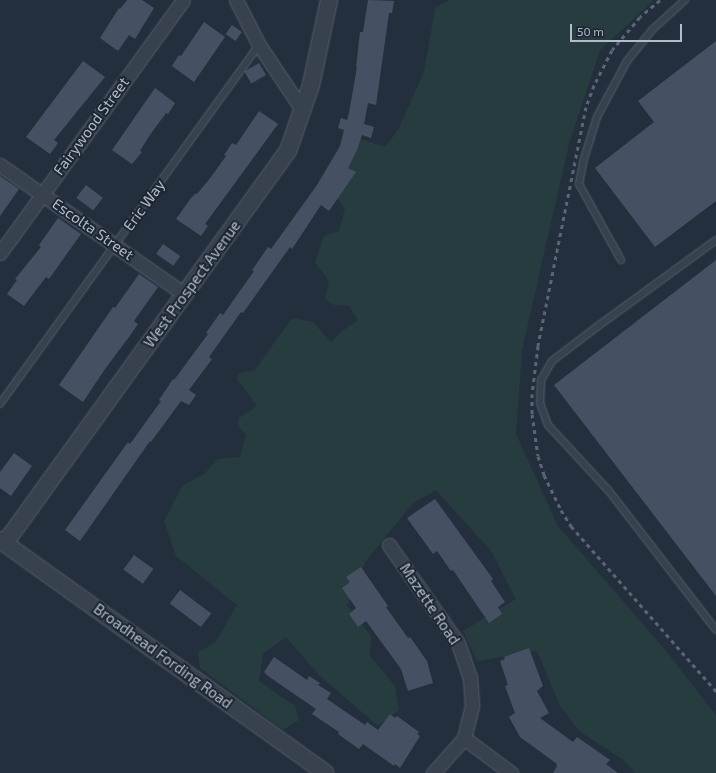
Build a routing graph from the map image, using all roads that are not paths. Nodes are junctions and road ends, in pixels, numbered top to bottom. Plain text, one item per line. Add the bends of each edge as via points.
1 (183, 0) edge
2 (236, 0) edge
3 (329, 0) edge
4 (684, 0) edge
5 (259, 44) junction
6 (303, 111) junction
7 (0, 165) edge
8 (42, 193) junction
9 (716, 240) edge
10 (115, 244) junction
11 (0, 253) edge
12 (621, 260) dead end
13 (184, 294) junction
14 (0, 404) edge
15 (3, 541) edge
16 (388, 545) dead end
17 (716, 630) edge
18 (464, 738) junction
19 (325, 773) edge
20 (433, 773) edge
21 (511, 773) edge

1 - 8 street, Fairywood Street
2 - 5 street
3 - 6 street, West Prospect Avenue
4 - 12 lane via 653,29 627,61 597,117 584,159 579,184
5 - 6 street
5 - 10 lane, Eric Way
6 - 13 street, West Prospect Avenue via 288,151
7 - 8 street, Escolta Street
8 - 10 street, Escolta Street
8 - 11 street, Fairywood Street
9 - 17 lane via 552,361 541,380 540,404 548,425 609,491
10 - 13 street, Escolta Street
10 - 14 lane, Eric Way
13 - 15 street, West Prospect Avenue
15 - 19 street, Broadhead Fording Road
16 - 18 street, Mazette Road via 458,643 470,677 472,706
18 - 20 street, Mazette Road
18 - 21 street

